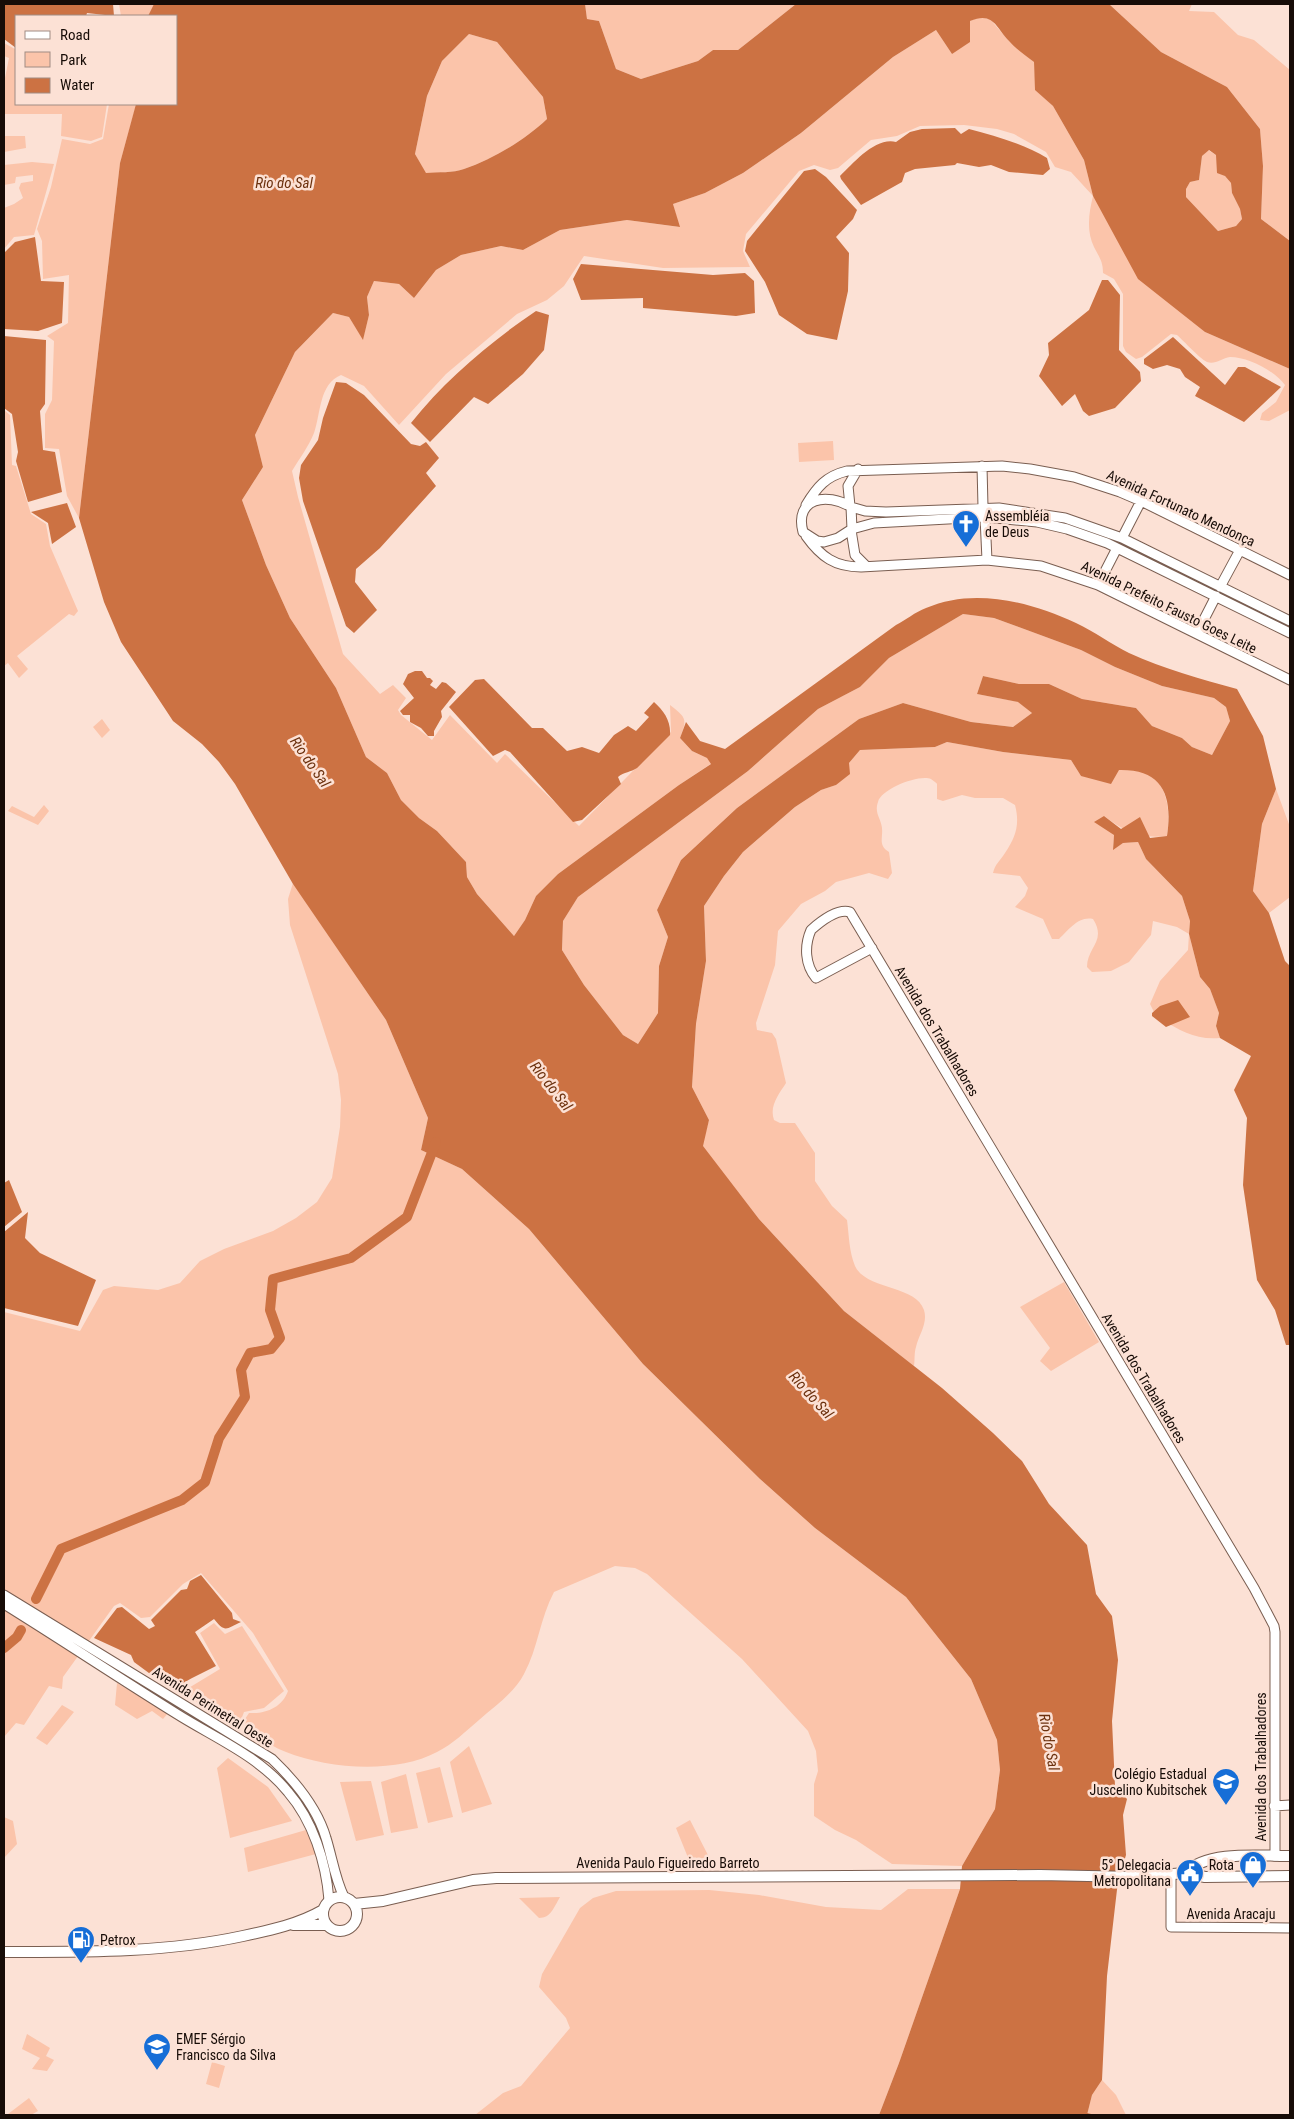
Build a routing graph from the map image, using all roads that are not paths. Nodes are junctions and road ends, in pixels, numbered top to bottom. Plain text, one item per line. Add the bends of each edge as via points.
1 (982, 466) junction
2 (858, 470) junction
3 (1141, 501) junction
4 (850, 506) junction
5 (983, 507) junction
6 (804, 510) junction
7 (985, 517) junction
8 (851, 529) junction
9 (805, 534) junction
10 (1122, 538) junction
11 (1117, 548) junction
12 (1240, 550) junction
13 (988, 560) junction
14 (866, 566) junction
15 (1290, 575) edge
16 (1098, 585) junction
17 (1220, 587) junction
18 (1216, 596) junction
19 (1290, 622) edge
20 (1197, 633) junction
21 (1290, 633) edge
22 (1290, 680) edge
23 (872, 948) junction
24 (4, 1595) edge
25 (4, 1604) edge
26 (1274, 1806) junction
27 (1290, 1806) edge
28 (1275, 1856) junction
29 (1290, 1856) edge
30 (1225, 1857) junction
31 (1185, 1873) junction
32 (1171, 1875) junction
33 (1223, 1876) junction
34 (1290, 1876) edge
35 (344, 1897) junction
36 (329, 1900) junction
37 (383, 1901) junction
38 (354, 1904) junction
39 (323, 1910) junction
40 (357, 1915) junction
41 (292, 1924) junction
42 (327, 1925) junction
43 (1290, 1928) edge
44 (4, 1952) edge

1 - 2 street, Avenida Fortunato Mendonça
1 - 3 street, Avenida Fortunato Mendonça via 1030,469 1074,477
1 - 5 street
2 - 4 street via 848,486
2 - 6 street, Avenida Fortunato Mendonça via 828,478 820,484
3 - 10 street
3 - 12 street, Avenida Fortunato Mendonça
4 - 5 street via 886,512
4 - 6 street via 820,499
4 - 8 street
5 - 10 street via 1056,516
6 - 9 street via 801,522
7 - 8 street via 880,522
7 - 11 street via 1047,524
7 - 13 street
8 - 9 street via 830,542 817,541
8 - 14 street via 856,555
9 - 14 street, Avenida Prefeito Fausto Goes Leite via 817,551 830,561 844,566
10 - 17 street
11 - 16 street
11 - 18 street
12 - 15 street, Avenida Fortunato Mendonça
12 - 17 street
13 - 14 street, Avenida Prefeito Fausto Goes Leite
13 - 16 street, Avenida Prefeito Fausto Goes Leite via 1041,566
16 - 20 street, Avenida Prefeito Fausto Goes Leite
17 - 19 street
18 - 20 street
18 - 21 street
20 - 22 street, Avenida Prefeito Fausto Goes Leite
23 - 23 street, Avenida dos Trabalhadores via 816,978 808,967 811,930 839,912 850,912
23 - 26 street, Avenida dos Trabalhadores via 1274,1626
24 - 35 street, Avenida Perimetral Oeste via 272,1759 313,1809 325,1835
25 - 36 street, Avenida Perimetral Oeste via 255,1760 270,1773 289,1792 313,1833
26 - 27 street
26 - 28 street, Avenida dos Trabalhadores
28 - 29 main road
28 - 30 main road
30 - 31 main road via 1198,1863
30 - 33 main road via 1216,1866
31 - 32 main road, Avenida Paulo Figueiredo Barreto
31 - 33 main road
32 - 37 main road, Avenida Paulo Figueiredo Barreto via 496,1878 473,1880
32 - 43 street, Avenida Aracaju via 1171,1927
33 - 34 main road
35 - 36 main road
35 - 38 main road
36 - 39 main road
37 - 38 main road, Avenida Paulo Figueiredo Barreto
37 - 40 main road, Avenida Paulo Figueiredo Barreto
38 - 40 main road
39 - 41 main road, Avenida Paulo Figueiredo Barreto
39 - 42 main road
40 - 42 main road, Avenida Paulo Figueiredo Barreto via 356,1921 346,1930 338,1931
41 - 42 main road, Avenida Paulo Figueiredo Barreto
41 - 44 main road, Avenida Paulo Figueiredo Barreto via 187,1946 120,1951

